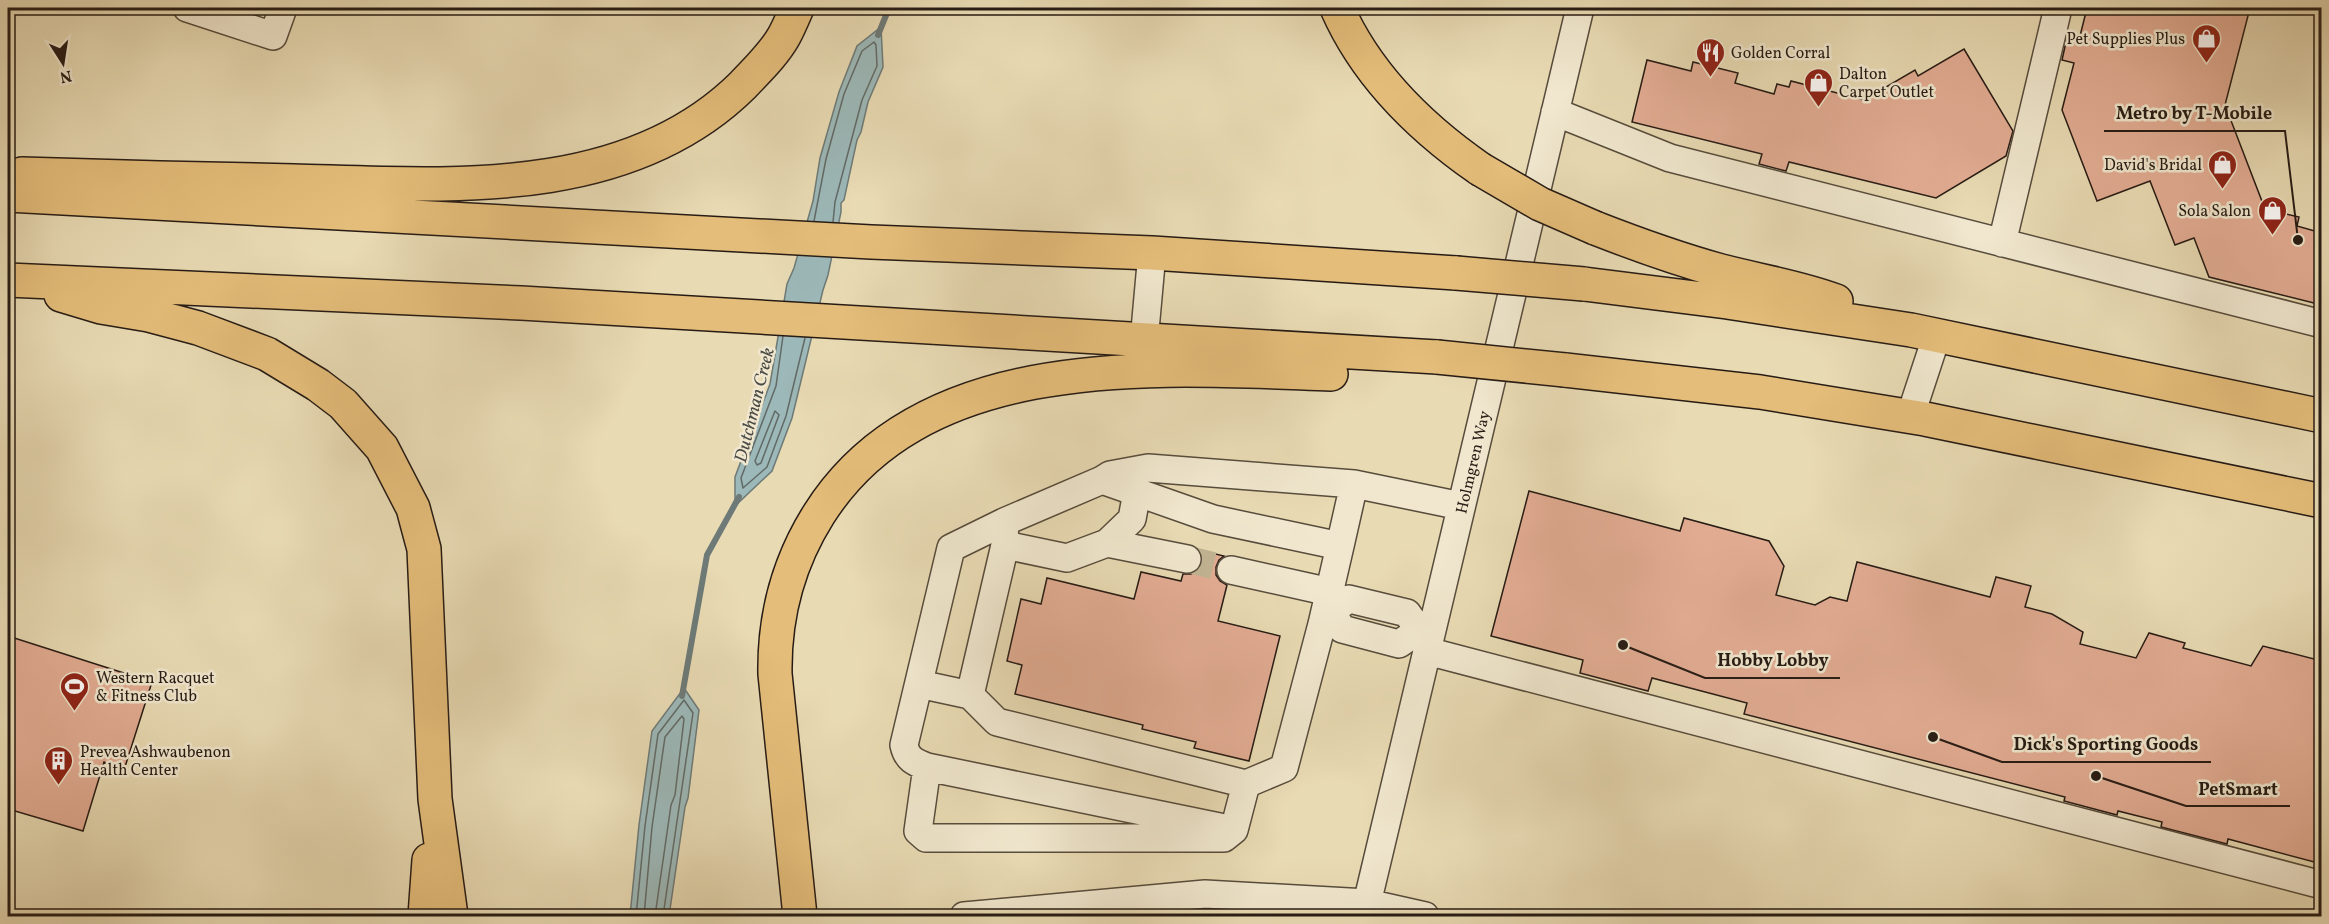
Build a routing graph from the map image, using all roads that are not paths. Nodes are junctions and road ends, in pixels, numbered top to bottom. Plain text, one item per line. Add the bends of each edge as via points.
1 (186, 8) edge
2 (284, 8) edge
3 (797, 8) edge
4 (1337, 8) edge
5 (1580, 8) edge
6 (2058, 8) edge
7 (1555, 112) junction
8 (8, 174) edge
9 (8, 195) edge
10 (2002, 243) junction
11 (1152, 254) junction
12 (10, 280) edge
13 (2322, 324) edge
14 (1924, 332) junction
15 (1144, 341) junction
16 (1434, 367) junction
17 (2322, 416) edge
18 (1910, 417) junction
19 (1102, 480) junction
20 (1354, 484) junction
21 (1137, 492) junction
22 (2322, 501) edge
23 (1461, 506) junction
24 (1005, 533) junction
25 (1107, 543) junction
26 (1340, 546) junction
27 (1187, 559) tunnel mouth
28 (1231, 570) tunnel mouth
29 (1330, 592) junction
30 (1425, 638) junction
31 (919, 684) junction
32 (970, 695) junction
33 (927, 767) junction
34 (1246, 784) junction
35 (435, 799) junction
36 (1234, 830) junction
37 (2322, 885) edge
38 (1365, 910) edge
39 (424, 916) edge
40 (450, 916) edge
41 (800, 916) edge
42 (964, 916) edge
43 (1425, 916) edge

1 - 2 street via 273,36
3 - 8 highway via 783,38 722,105 681,132 629,157 567,172 436,185
4 - 14 highway, bridge via 1357,48 1405,106 1447,146 1540,204 1648,248 1818,295
5 - 7 street, Holmgren Way
6 - 10 street
7 - 10 street via 1670,158
7 - 23 street, Holmgren Way
9 - 11 highway
10 - 13 street
11 - 14 highway, bridge via 1584,284
11 - 15 street
12 - 15 highway via 510,303
12 - 35 highway via 100,307 198,327 267,354 343,404 382,448 413,508 424,549
14 - 17 highway
14 - 18 street
15 - 16 highway
16 - 18 highway, bridge via 1556,369 1760,392
16 - 41 highway via 1102,372 971,399 891,438 867,457 834,489 807,532 788,576 777,626 776,674
18 - 22 highway
19 - 20 street via 1148,468
19 - 21 street
19 - 24 street
20 - 23 street
20 - 26 street
21 - 25 street via 1132,519
21 - 26 street via 1214,519
23 - 30 street, Holmgren Way
24 - 25 street via 1067,558
24 - 31 street via 951,548
24 - 32 street
25 - 27 street
26 - 29 street
28 - 29 street
29 - 34 street via 1284,768
30 - 37 street
30 - 38 street, Holmgren Way
31 - 32 street
31 - 33 street via 904,745 912,761
32 - 34 street via 997,722
33 - 36 street
33 - 36 street via 918,831 927,838 1224,838
34 - 36 street
35 - 39 highway
35 - 40 highway
38 - 42 street via 1205,894
38 - 43 street

